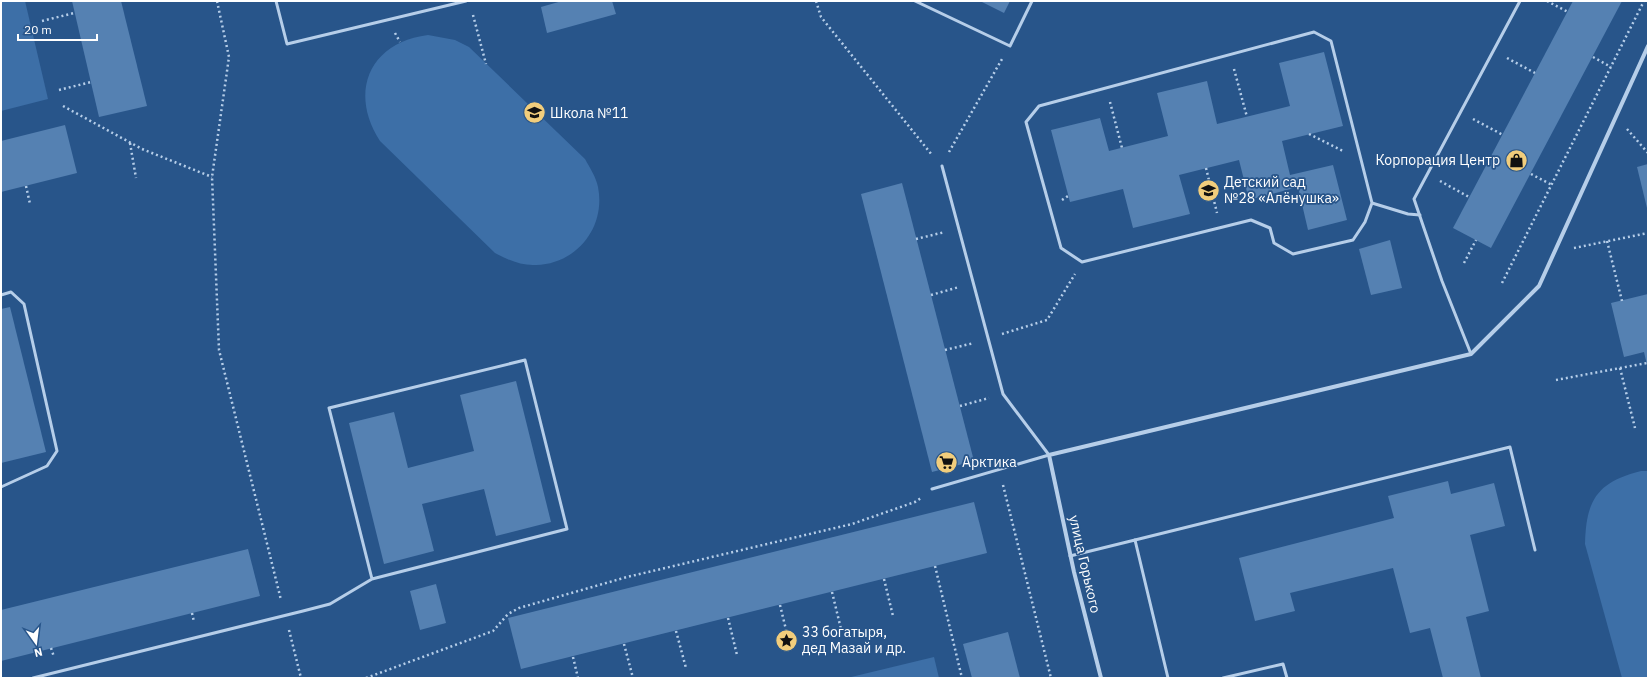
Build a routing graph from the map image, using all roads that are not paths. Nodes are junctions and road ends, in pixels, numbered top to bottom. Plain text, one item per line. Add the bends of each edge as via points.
1 (276, 1) edge
2 (466, 1) edge
3 (915, 1) edge
4 (1032, 1) edge
5 (1520, 1) edge
6 (1648, 46) edge
7 (942, 166) road end
8 (1372, 203) junction
9 (1420, 215) junction
10 (1, 295) edge
11 (1471, 354) junction
12 (1049, 455) junction
13 (1, 486) edge
14 (932, 489) road end
15 (1135, 540) junction
16 (1535, 550) dead end
17 (1070, 556) junction
18 (372, 578) junction
19 (33, 678) edge
20 (1101, 678) edge
21 (1168, 678) edge
22 (1223, 678) edge
23 (1287, 678) edge

1 - 2 lane via 287,44
3 - 4 lane via 1010,46
5 - 9 lane via 1414,199
6 - 11 street via 1539,286
7 - 12 lane via 1003,394
8 - 8 lane via 1365,222 1353,240 1293,254 1274,243 1270,228 1250,220 1082,262 1061,248 1026,122 1039,106 1314,32 1331,41
8 - 9 lane
9 - 11 lane via 1442,281
10 - 13 lane via 11,292 24,304 57,451 47,466
11 - 12 street
12 - 14 lane
12 - 17 street, улица Горького
15 - 16 lane via 1510,447
15 - 17 lane
15 - 21 lane
17 - 20 street, улица Горького
18 - 18 lane via 567,529 524,360 329,408
18 - 19 lane via 330,604
22 - 23 lane via 1283,664

